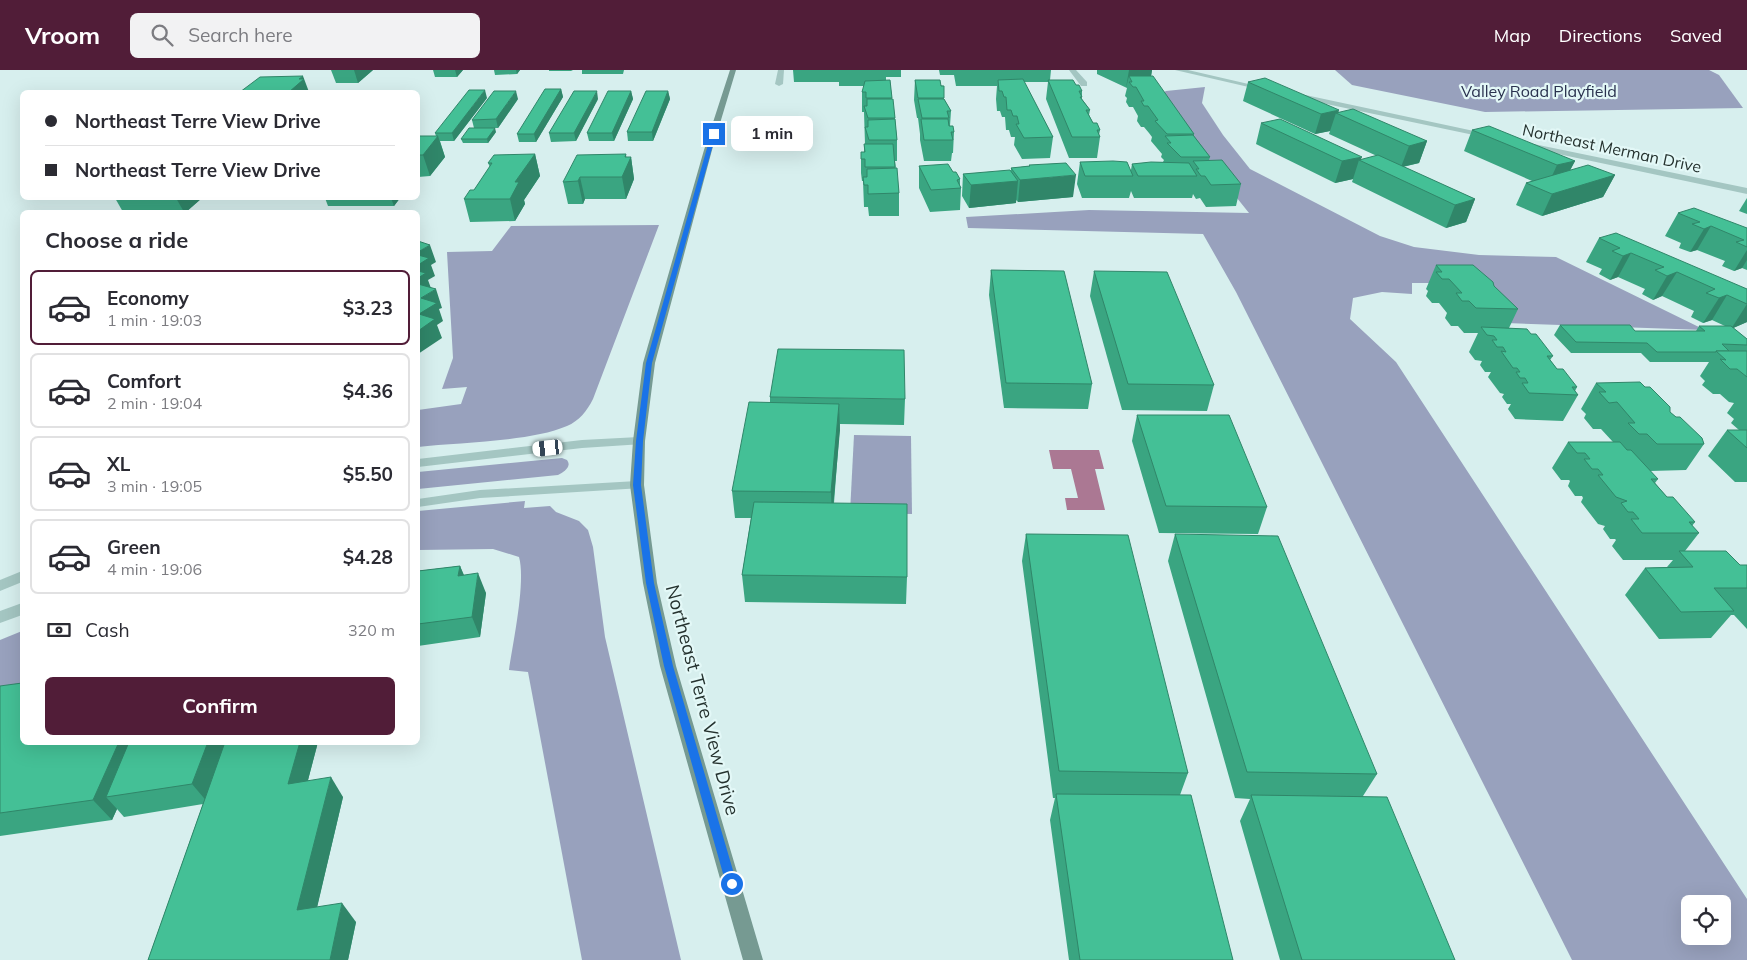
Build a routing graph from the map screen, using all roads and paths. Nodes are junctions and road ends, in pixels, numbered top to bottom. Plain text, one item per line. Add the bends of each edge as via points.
1 (734, 70) edge
2 (781, 70) edge
3 (1072, 70) edge
4 (1178, 70) edge
5 (779, 84) dead end
6 (1084, 84) dead end
7 (1271, 90) edge
8 (1290, 94) edge
9 (1499, 138) edge
10 (1518, 142) edge
11 (1747, 191) edge
12 (639, 441) junction
13 (420, 463) edge
14 (637, 485) junction
15 (420, 503) edge
16 (20, 577) edge
17 (0, 586) edge
18 (20, 610) edge
19 (0, 617) edge
20 (753, 960) edge

1 - 12 main road, Northeast Terre View Drive via 708,150 649,363
2 - 5 street
3 - 6 street
4 - 7 street
8 - 9 street, Northeast Merman Drive
10 - 11 street, Northeast Merman Drive
12 - 13 street via 582,444
12 - 14 main road, Northeast Terre View Drive
14 - 15 street via 480,494
14 - 20 main road, Northeast Terre View Drive via 650,583 668,666
16 - 17 street
18 - 19 street

